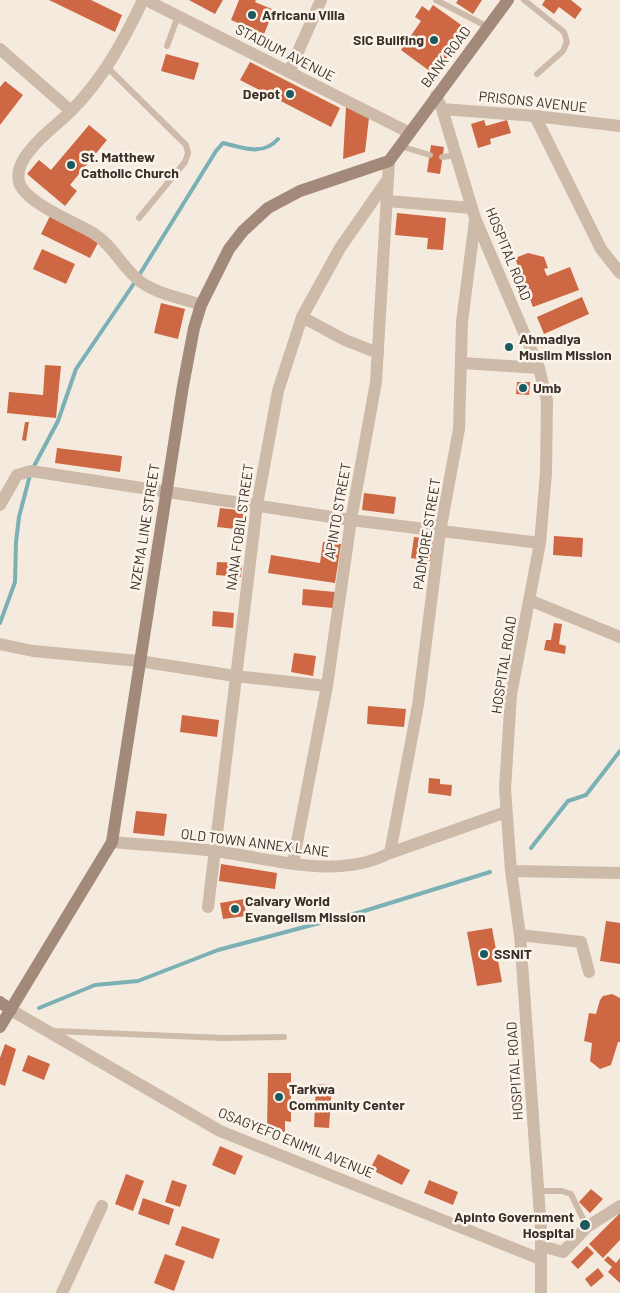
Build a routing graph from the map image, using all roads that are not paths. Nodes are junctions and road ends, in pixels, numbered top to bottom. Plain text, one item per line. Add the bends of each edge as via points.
1 (144, 0) edge
2 (321, 0) edge
3 (436, 0) edge
4 (508, 0) edge
5 (524, 0) edge
6 (534, 3) edge
7 (178, 16) junction
8 (488, 27) junction
9 (167, 46) dead end
10 (0, 49) edge
11 (107, 67) junction
12 (290, 72) junction
13 (537, 74) dead end
14 (436, 96) junction
15 (442, 109) junction
16 (72, 111) junction
17 (536, 116) junction
18 (620, 126) edge
19 (410, 133) junction
20 (400, 146) junction
21 (430, 155) dead end
22 (456, 155) junction
23 (442, 157) dead end
24 (389, 161) junction
25 (388, 179) junction
26 (387, 201) junction
27 (474, 213) junction
28 (139, 218) dead end
29 (620, 272) edge
30 (201, 305) junction
31 (302, 317) junction
32 (378, 353) junction
33 (462, 363) junction
34 (539, 368) junction
35 (166, 491) junction
36 (0, 505) edge
37 (257, 505) junction
38 (350, 520) junction
39 (440, 532) junction
40 (540, 543) junction
41 (530, 600) junction
42 (620, 637) edge
43 (0, 644) edge
44 (139, 661) junction
45 (235, 676) junction
46 (326, 686) junction
47 (506, 812) junction
48 (112, 842) junction
49 (215, 851) junction
50 (390, 853) junction
51 (293, 863) junction
52 (510, 871) junction
53 (620, 873) edge
54 (208, 907) dead end
55 (520, 935) junction
56 (589, 972) dead end
57 (0, 1002) edge
58 (12, 1010) junction
59 (0, 1027) edge
60 (45, 1031) junction
61 (284, 1037) dead end
62 (539, 1191) junction
63 (102, 1206) dead end
64 (620, 1206) edge
65 (587, 1227) junction
66 (541, 1252) junction
67 (62, 1293) edge
68 (541, 1293) edge

1 - 7 street, STADIUM AVENUE
1 - 11 street
2 - 12 street
3 - 8 lane
4 - 8 street, BANK ROAD
5 - 6 lane
6 - 13 lane via 564,32 567,42 563,51
7 - 9 lane
7 - 12 street, STADIUM AVENUE
8 - 14 street, BANK ROAD
10 - 16 street
11 - 16 street
11 - 28 lane via 186,145 188,154
12 - 19 street, STADIUM AVENUE
14 - 15 street, HOSPITAL ROAD
14 - 19 street, BANK ROAD
15 - 17 street, PRISONS AVENUE
15 - 22 street, HOSPITAL ROAD
16 - 30 street via 27,154 19,169 19,182 23,189 43,206 102,239 140,281
17 - 18 street, PRISONS AVENUE
17 - 29 street via 602,249
19 - 20 street
20 - 21 lane
20 - 24 street
22 - 23 lane
22 - 27 street, HOSPITAL ROAD
24 - 25 street, APINTO STREET
24 - 30 street, NZEMA LINE STREET via 319,183 268,208 242,231 229,249
25 - 26 street, APINTO STREET
25 - 31 street, NANA FOBIL STREET via 340,248
26 - 27 street
26 - 32 street, APINTO STREET
27 - 33 street, PADMORE STREET via 462,322
27 - 34 street, HOSPITAL ROAD
30 - 35 street, NZEMA LINE STREET via 182,386
31 - 32 street via 344,340
31 - 37 street, NANA FOBIL STREET via 278,391
32 - 38 street, APINTO STREET via 376,382
33 - 34 street
33 - 39 street, PADMORE STREET via 460,429
34 - 40 street, HOSPITAL ROAD via 546,401 546,472
35 - 36 street via 24,472 17,475
35 - 37 street
35 - 44 street, NZEMA LINE STREET
37 - 38 street
37 - 45 street, NANA FOBIL STREET
38 - 39 street
38 - 46 street, APINTO STREET
39 - 40 street
39 - 50 street, PADMORE STREET via 418,705
40 - 41 street, HOSPITAL ROAD
41 - 42 street
41 - 47 street, HOSPITAL ROAD via 511,695
43 - 44 street via 33,651
44 - 45 street
44 - 48 street, NZEMA LINE STREET
45 - 46 street
45 - 49 street, NANA FOBIL STREET
46 - 51 street, APINTO STREET
47 - 50 street, OLD TOWN ANNEX LANE
47 - 52 street, HOSPITAL ROAD
48 - 49 street, OLD TOWN ANNEX LANE
48 - 58 street, NZEMA LINE STREET
49 - 51 street, OLD TOWN ANNEX LANE
49 - 54 street, NANA FOBIL STREET
50 - 51 street, OLD TOWN ANNEX LANE via 377,860 343,867 324,868
52 - 53 street
52 - 55 street, HOSPITAL ROAD
55 - 56 street via 581,942
55 - 62 street, HOSPITAL ROAD
57 - 58 street, OSAGYEFO ENIMIL AVENUE
58 - 59 street, NZEMA LINE STREET
58 - 60 street, OSAGYEFO ENIMIL AVENUE
60 - 61 lane via 223,1038
60 - 66 street, OSAGYEFO ENIMIL AVENUE via 220,1131
62 - 65 lane via 571,1194
62 - 66 street, HOSPITAL ROAD
63 - 67 street
64 - 65 street
65 - 66 street, OSAGYEFO ENIMIL AVENUE via 563,1252
66 - 68 street, HOSPITAL ROAD

